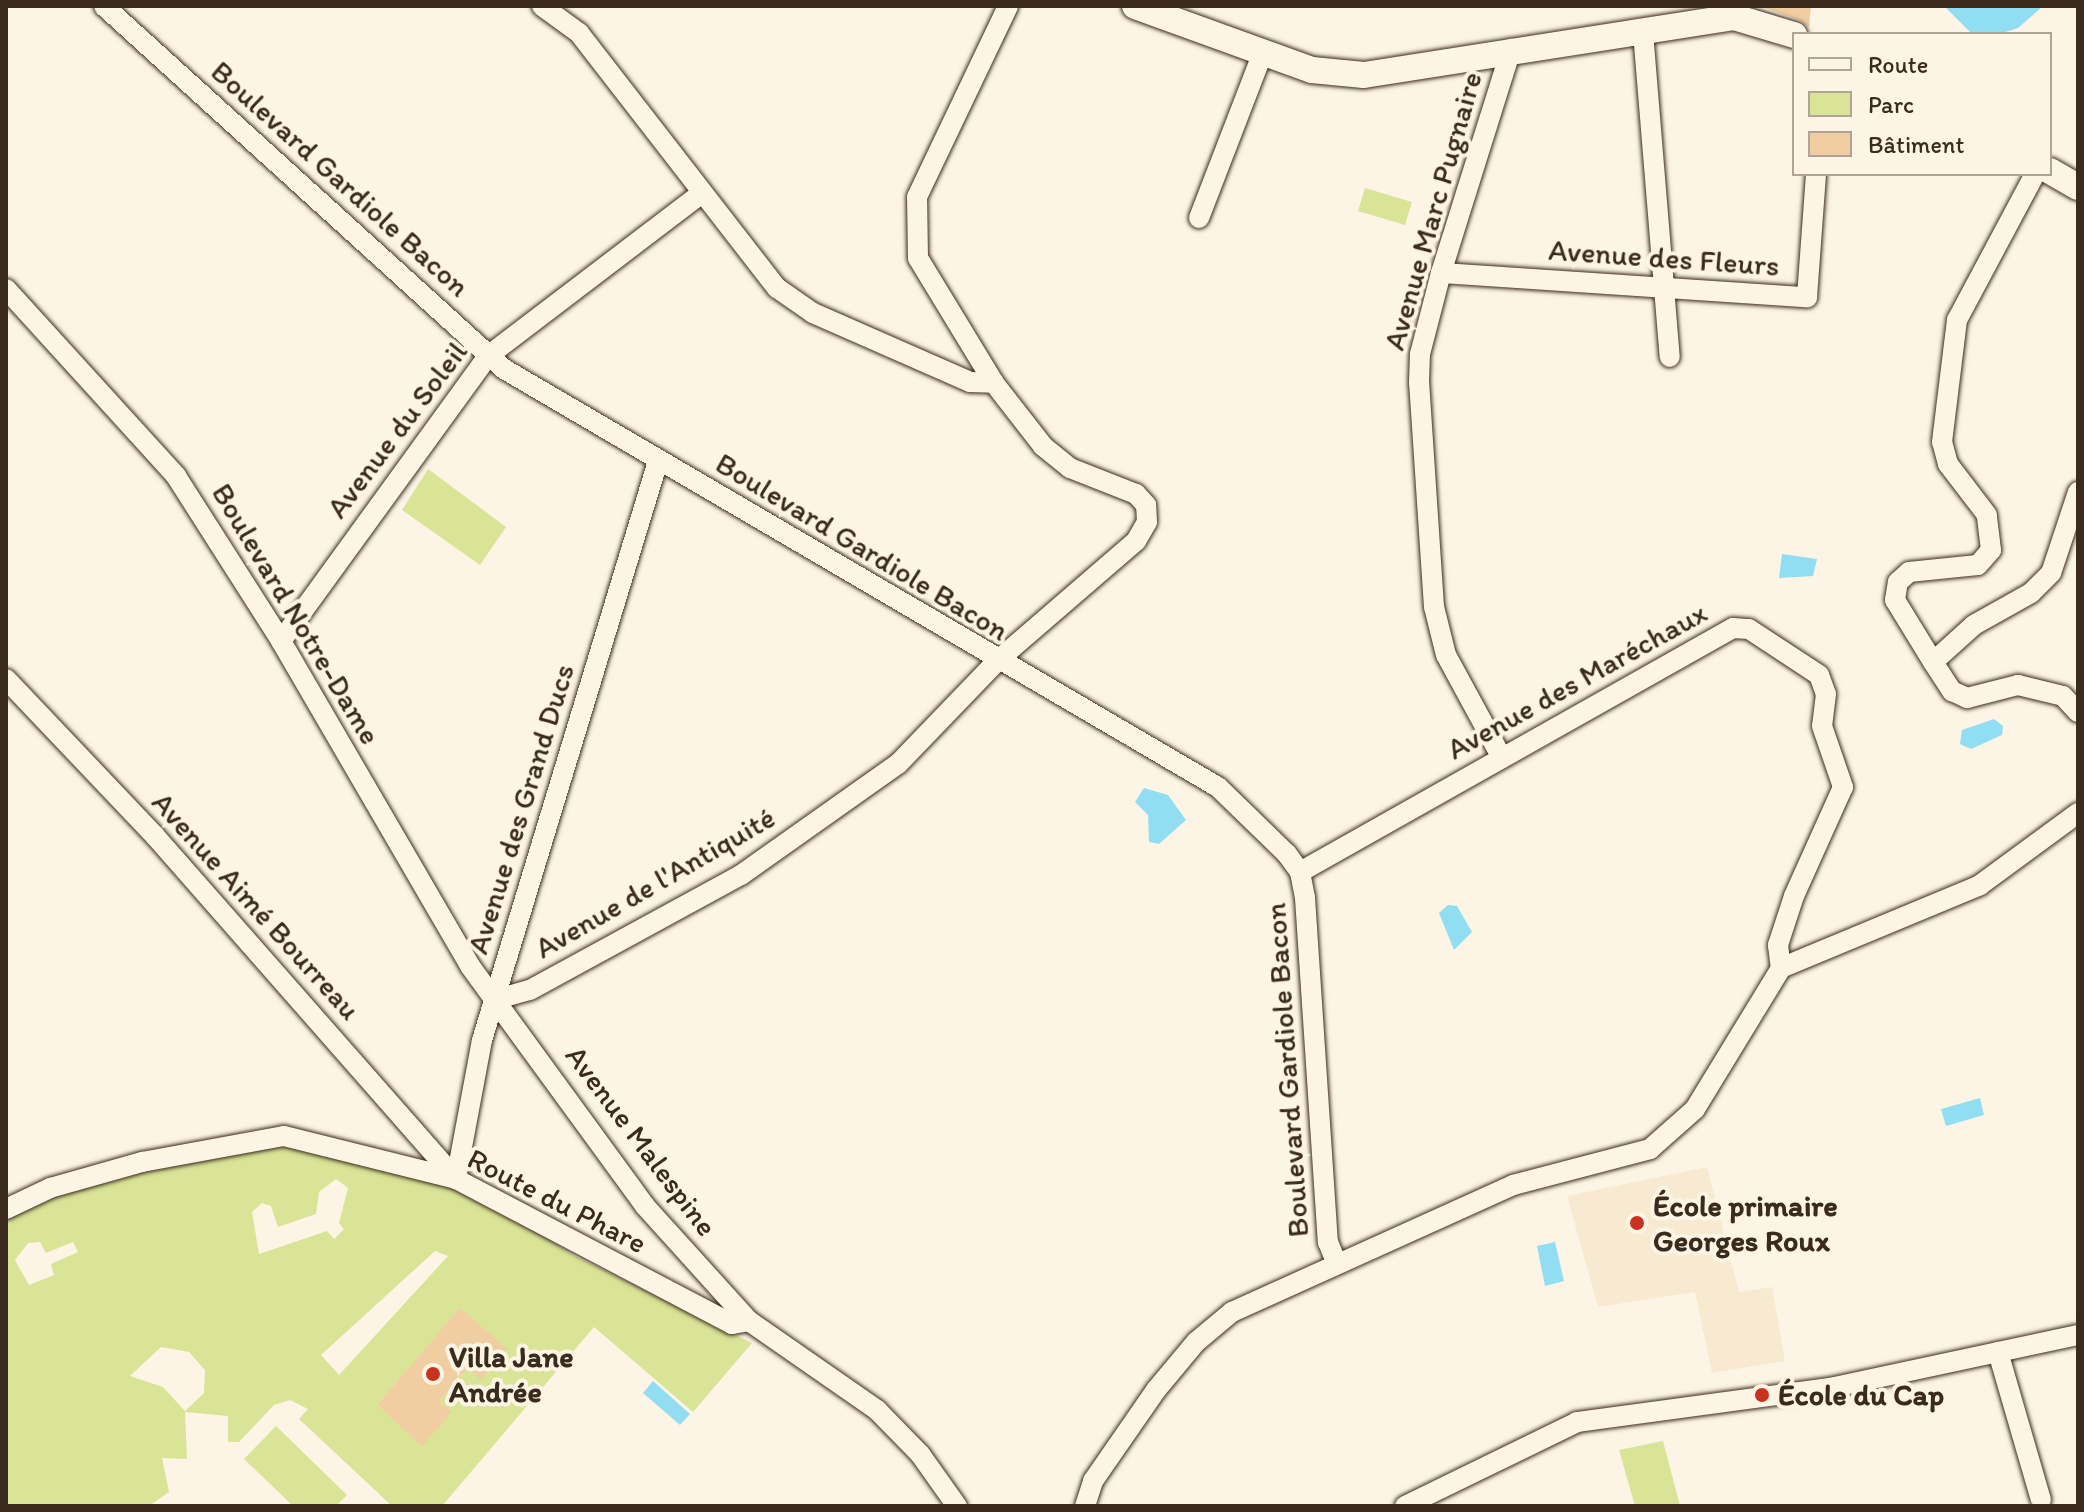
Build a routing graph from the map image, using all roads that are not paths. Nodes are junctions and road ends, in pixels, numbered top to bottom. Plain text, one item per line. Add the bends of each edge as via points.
1 (104, 6) edge
2 (542, 6) edge
3 (1008, 6) edge
4 (1135, 6) edge
5 (1643, 32) junction
6 (1792, 34) edge
7 (1511, 49) junction
8 (1262, 55) junction
9 (2052, 172) edge
10 (1816, 176) edge
11 (2034, 176) edge
12 (2078, 187) edge
13 (701, 194) junction
14 (1199, 218) dead end
15 (1441, 273) junction
16 (6, 289) edge
17 (1667, 289) junction
18 (488, 356) junction
19 (1670, 357) dead end
20 (994, 383) junction
21 (658, 461) junction
22 (2078, 492) edge
23 (281, 641) junction
24 (997, 661) junction
25 (1933, 662) junction
26 (6, 679) edge
27 (2078, 712) edge
28 (1502, 758) junction
29 (2078, 813) edge
30 (1300, 872) junction
31 (1781, 968) junction
32 (494, 1000) junction
33 (456, 1179) junction
34 (6, 1209) edge
35 (1336, 1262) junction
36 (749, 1321) junction
37 (2078, 1335) edge
38 (1998, 1352) junction
39 (2041, 1500) dead end
40 (957, 1506) edge
41 (1085, 1506) edge
42 (1405, 1506) edge

1 - 18 street, Boulevard Gardiole Bacon
2 - 13 street via 579,33
3 - 20 street, Avenue de l'Antiquité via 917,197 913,230 918,258 934,289
4 - 8 street
5 - 6 street via 1734,17
5 - 7 street
5 - 17 street
7 - 8 street via 1364,75 1312,70
7 - 15 street, Avenue Marc Pugnaire
8 - 14 street
9 - 12 street
10 - 17 street, Avenue des Fleurs via 1807,297
11 - 25 street via 1957,320 1942,442 1948,464 1987,515 1991,550 1978,565 1920,570 1898,582 1895,600 1903,619
13 - 18 street, Avenue du Soleil
13 - 20 street via 755,265 813,313 970,382
15 - 17 street, Avenue des Fleurs
15 - 28 street, Avenue Marc Pugnaire via 1419,382 1434,607 1446,655
16 - 23 street, Boulevard Notre-Dame via 176,476
17 - 19 street
18 - 21 street, Boulevard Gardiole Bacon
18 - 23 street, Avenue du Soleil
20 - 24 street, Avenue de l'Antiquité via 1043,446 1080,473 1136,494 1146,505 1147,522 1136,541
21 - 24 street, Boulevard Gardiole Bacon
21 - 32 street, Avenue des Grand Ducs
22 - 25 street via 2051,573
23 - 32 street, Boulevard Notre-Dame
24 - 30 street, Boulevard Gardiole Bacon via 1218,787
24 - 32 street, Avenue de l'Antiquité via 898,764 741,875 530,990
25 - 27 street via 1952,691 1967,698 2018,685 2063,696
26 - 33 street, Avenue Aimé Bourreau via 134,813
28 - 30 street, Avenue des Maréchaux
28 - 31 street, Avenue des Maréchaux via 1733,628 1749,629 1819,675 1826,694 1822,726 1843,787 1794,896 1778,945
29 - 31 street via 1980,885
30 - 35 street, Boulevard Gardiole Bacon via 1328,1242
31 - 35 street via 1695,1109 1669,1138 1626,1157 1513,1185
32 - 33 street, Avenue des Grand Ducs
32 - 36 street, Avenue Malespine via 645,1206
33 - 34 street, Route du Phare via 284,1136 251,1137 50,1188
33 - 36 street, Route du Phare via 732,1324
35 - 41 street via 1232,1312 1196,1342 1093,1481
36 - 40 street, Avenue Malespine via 877,1410 920,1454
37 - 38 street
38 - 39 street
38 - 42 street via 1835,1387 1577,1422

